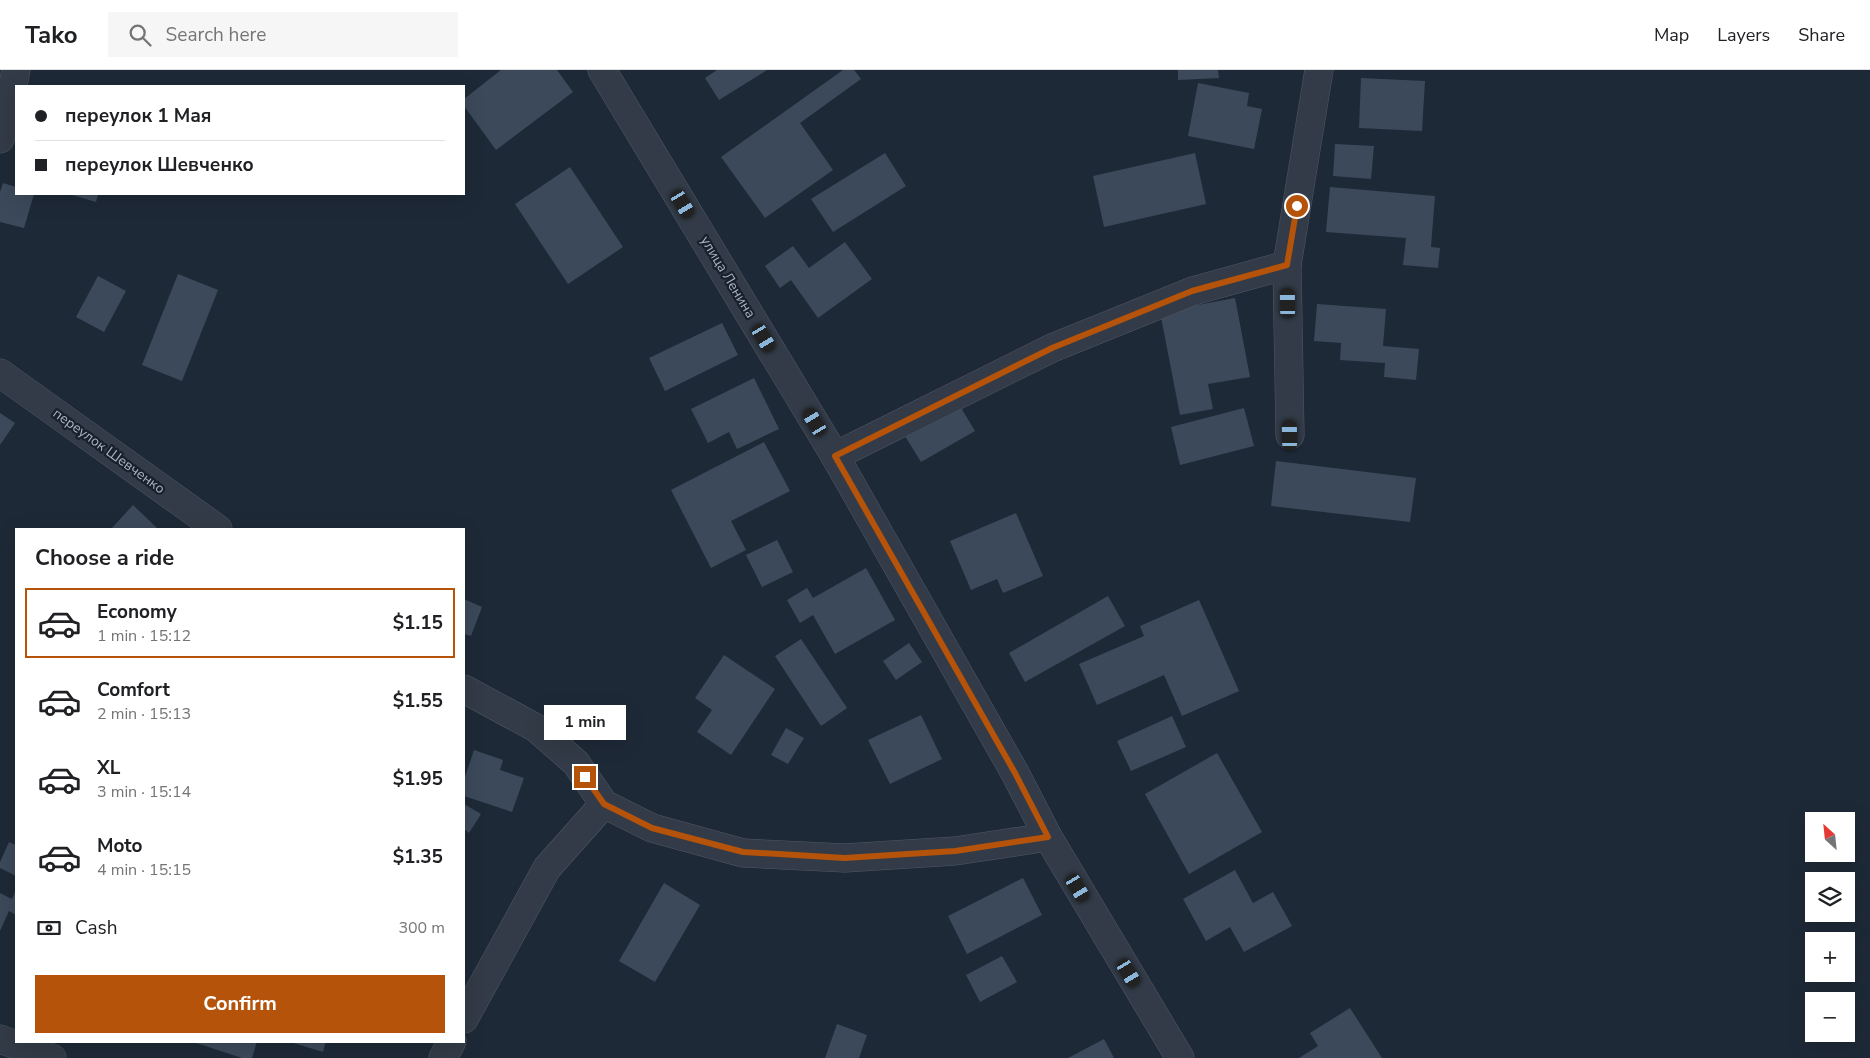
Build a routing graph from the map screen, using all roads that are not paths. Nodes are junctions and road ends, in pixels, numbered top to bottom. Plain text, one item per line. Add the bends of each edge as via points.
1 (16, 70) edge
2 (602, 70) edge
3 (1319, 70) edge
4 (0, 139) edge
5 (1287, 265) junction
6 (0, 373) edge
7 (1290, 435) dead end
8 (835, 456) junction
9 (217, 528) edge
10 (465, 691) edge
11 (604, 804) junction
12 (1048, 837) junction
13 (465, 1016) edge
14 (0, 1039) edge
15 (451, 1043) edge
16 (52, 1058) edge
17 (443, 1058) edge
18 (1180, 1058) edge

1 - 4 street
2 - 8 street, улица Ленина
3 - 5 street
5 - 7 street
5 - 8 street via 1192,291 1052,348
6 - 9 street, переулок Шевченко
8 - 12 street, улица Ленина
10 - 11 street via 536,728 576,763
11 - 12 street via 652,828 743,852 845,858 955,851
11 - 13 street via 547,868
12 - 18 street, улица Ленина
14 - 16 street
15 - 17 street

